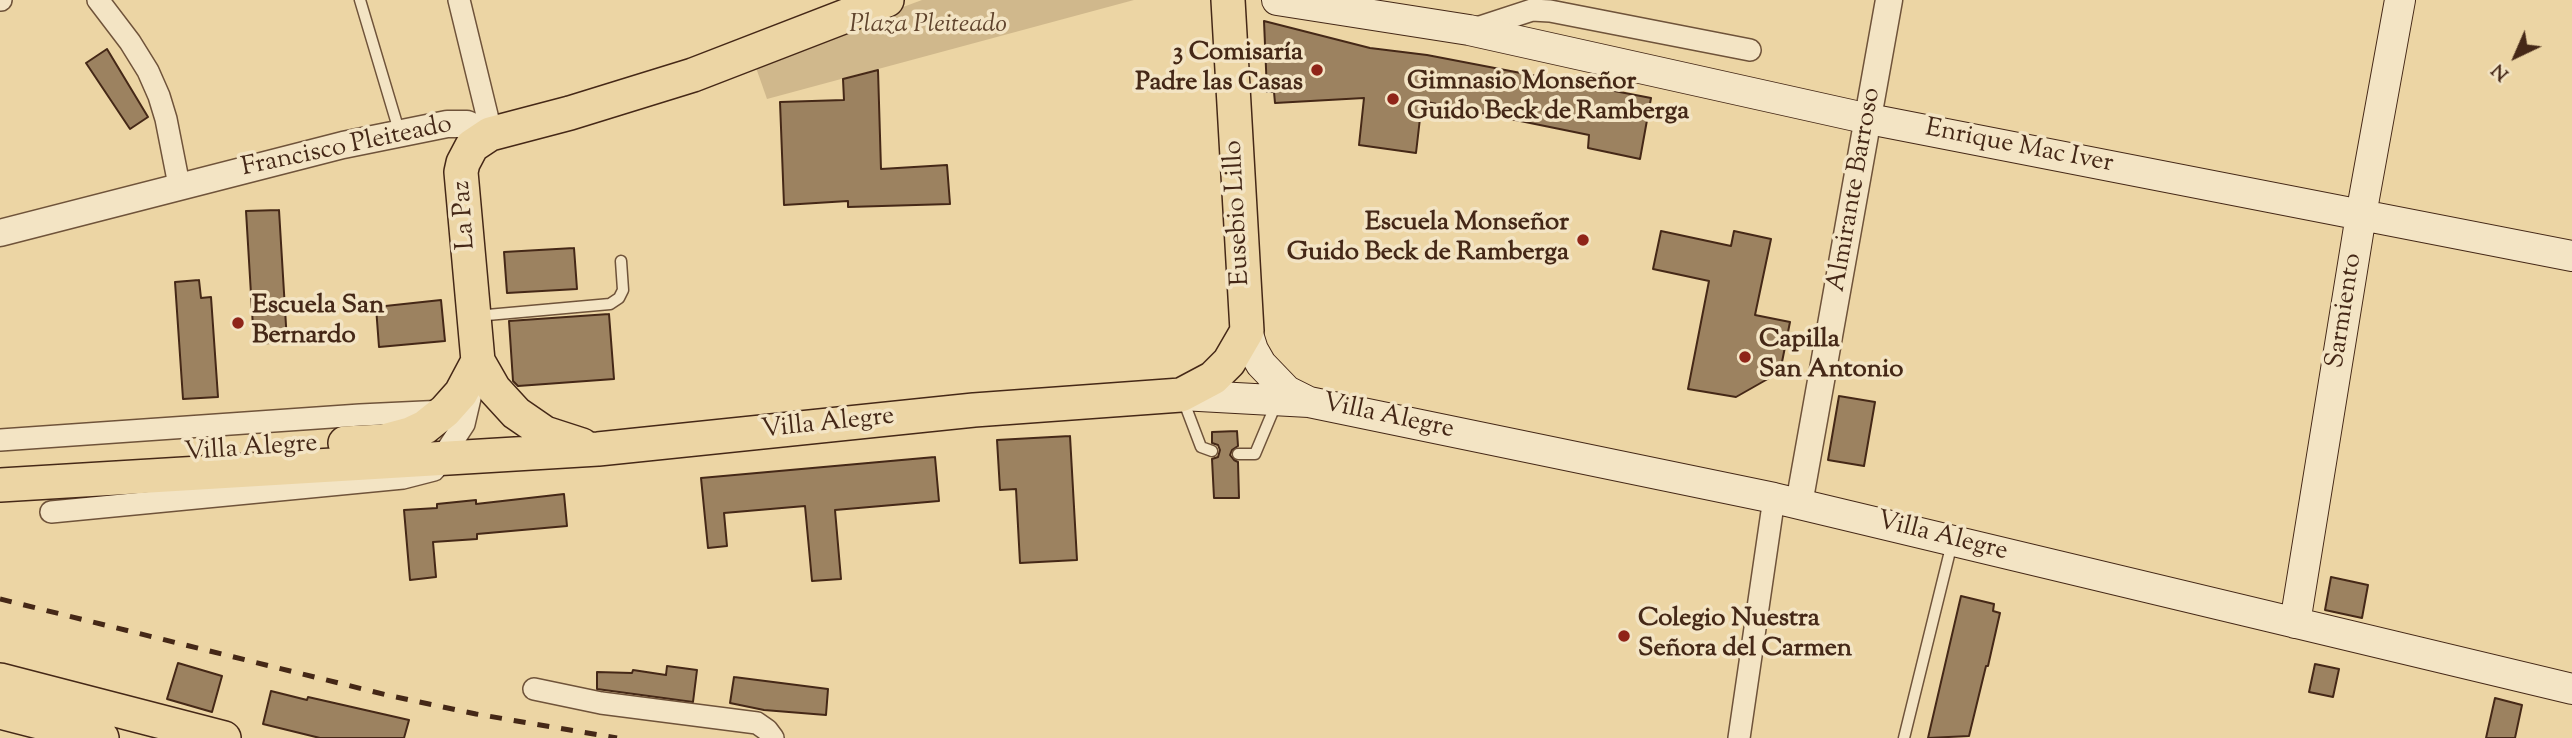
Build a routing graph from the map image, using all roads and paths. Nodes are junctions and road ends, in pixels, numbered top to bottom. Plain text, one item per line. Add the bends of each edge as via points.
1 (98, 0) edge
2 (360, 0) edge
3 (459, 0) edge
4 (887, 0) edge
5 (1228, 0) edge
6 (1277, 0) edge
7 (1889, 0) edge
8 (2400, 0) edge
9 (1469, 30) junction
10 (1751, 50) dead end
11 (1869, 119) junction
12 (400, 134) junction
13 (490, 134) junction
14 (179, 185) junction
15 (2361, 215) junction
16 (0, 233) edge
17 (2572, 256) edge
18 (621, 261) dead end
19 (474, 317) junction
20 (1247, 331) junction
21 (478, 361) junction
22 (1181, 395) junction
23 (1277, 401) junction
24 (1309, 402) junction
25 (445, 411) junction
26 (0, 440) edge
27 (598, 449) junction
28 (1212, 451) dead end
29 (1238, 454) dead end
30 (442, 460) junction
31 (0, 467) edge
32 (0, 485) edge
33 (1787, 501) junction
34 (51, 512) dead end
35 (1953, 541) junction
36 (2295, 623) junction
37 (0, 680) edge
38 (534, 689) dead end
39 (2572, 689) edge
40 (0, 712) edge
41 (102, 738) edge
42 (224, 738) edge
43 (773, 738) edge
44 (1739, 738) edge
45 (1904, 738) edge

1 - 14 street via 148,71 159,96
2 - 12 lane
3 - 13 street
4 - 13 main road, Francisco Pleiteado via 693,75
5 - 20 main road, Eusebio Lillo
6 - 9 main road, Enrique Mac Iver
7 - 11 street, Almirante Barroso
8 - 15 main road, Sarmiento
9 - 10 street, Enrique Mac Iver via 1532,9
9 - 11 main road, Enrique Mac Iver
11 - 15 main road, Enrique Mac Iver
11 - 33 street, Almirante Barroso
12 - 13 street, Francisco Pleiteado via 467,124
12 - 14 street, Francisco Pleiteado
13 - 19 main road, La Paz via 471,146 461,172
14 - 16 street, Francisco Pleiteado
15 - 17 main road, Enrique Mac Iver
15 - 36 main road, Sarmiento
18 - 19 lane via 623,290 610,304
19 - 21 main road, La Paz
20 - 22 main road via 1229,362 1213,378
20 - 24 main road, Villa Alegre via 1261,364 1287,391
21 - 25 main road, Villa Alegre
21 - 27 main road, Villa Alegre via 499,396 530,424 562,440
21 - 30 street via 464,424
22 - 23 main road, Villa Alegre
22 - 27 main road, Villa Alegre via 974,410
22 - 28 lane via 1201,447
23 - 24 main road, Villa Alegre
23 - 29 lane via 1255,454
24 - 33 main road, Villa Alegre
25 - 26 street
25 - 31 main road, Villa Alegre via 418,431 384,441
27 - 30 main road, Villa Alegre
30 - 32 main road, Villa Alegre
30 - 34 street via 434,470 403,478
33 - 35 main road, Villa Alegre
33 - 44 street, Almirante Barroso
35 - 36 main road, Villa Alegre
35 - 45 lane
36 - 39 main road, Villa Alegre
37 - 42 main road
38 - 43 street via 601,703 757,723
40 - 41 main road

